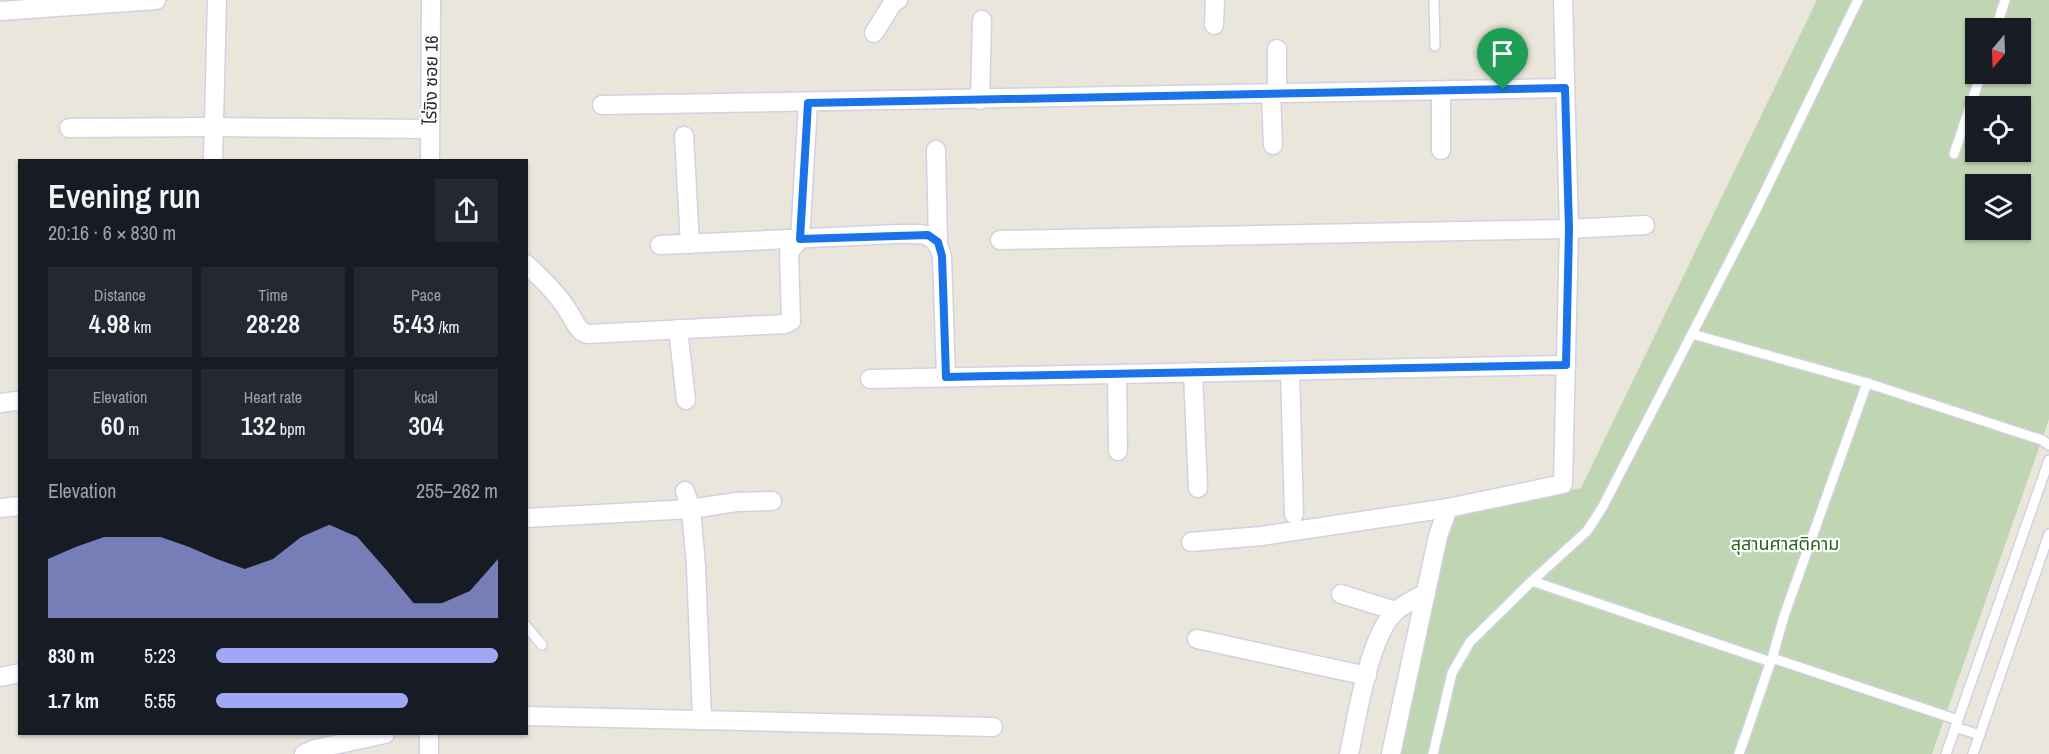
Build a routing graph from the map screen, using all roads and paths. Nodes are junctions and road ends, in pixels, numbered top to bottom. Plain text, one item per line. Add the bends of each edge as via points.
1 (156, 0) edge
2 (217, 0) edge
3 (431, 0) edge
4 (898, 0) edge
5 (1215, 0) edge
6 (1434, 0) edge
7 (1563, 0) edge
8 (1858, 0) edge
9 (2005, 0) edge
10 (115, 2) edge
11 (40, 4) edge
12 (0, 11) edge
13 (1999, 18) edge
14 (982, 20) dead end
15 (1214, 25) dead end
16 (874, 33) dead end
17 (1435, 46) dead end
18 (1277, 50) dead end
19 (1978, 84) edge
20 (1565, 88) junction
21 (1441, 91) junction
22 (1274, 94) junction
23 (980, 100) junction
24 (808, 103) junction
25 (602, 105) dead end
26 (213, 127) junction
27 (69, 129) dead end
28 (430, 129) junction
29 (684, 136) dead end
30 (1273, 145) dead end
31 (936, 150) dead end
32 (1441, 150) dead end
33 (1954, 154) dead end
34 (213, 159) edge
35 (430, 159) edge
36 (1645, 225) dead end
37 (1569, 229) junction
38 (800, 239) junction
39 (1000, 240) dead end
40 (938, 242) junction
41 (690, 244) junction
42 (660, 245) dead end
43 (528, 266) edge
44 (678, 329) junction
45 (1692, 334) junction
46 (1566, 365) junction
47 (1290, 370) junction
48 (1193, 372) junction
49 (1117, 374) junction
50 (946, 377) junction
51 (870, 379) dead end
52 (1867, 383) junction
53 (687, 400) dead end
54 (18, 402) edge
55 (0, 403) edge
56 (2049, 445) edge
57 (1118, 451) dead end
58 (2049, 460) edge
59 (1198, 488) dead end
60 (685, 491) dead end
61 (772, 501) dead end
62 (18, 506) edge
63 (0, 508) edge
64 (1448, 508) junction
65 (691, 509) junction
66 (1294, 514) dead end
67 (528, 518) edge
68 (2049, 534) edge
69 (1191, 542) dead end
70 (1532, 580) junction
71 (1425, 593) junction
72 (1341, 594) dead end
73 (1396, 611) junction
74 (528, 628) edge
75 (1197, 639) dead end
76 (542, 645) dead end
77 (1771, 660) junction
78 (18, 673) edge
79 (1367, 676) junction
80 (0, 677) edge
81 (528, 716) edge
82 (702, 719) junction
83 (1957, 723) junction
84 (993, 727) dead end
85 (380, 735) edge
86 (429, 735) edge
87 (1980, 735) junction
88 (304, 754) edge
89 (429, 754) edge
90 (1349, 754) edge
91 (1391, 754) edge
92 (1432, 754) edge
93 (1739, 754) edge
94 (1946, 754) edge
95 (1973, 754) edge

1 - 10 street
2 - 26 street
3 - 28 street, ไร่ขิง ซอย 16
4 - 16 street
5 - 15 street
6 - 17 lane
7 - 20 street
8 - 45 lane
9 - 13 lane
10 - 11 street
11 - 12 street
14 - 23 street
18 - 22 street
19 - 33 lane
20 - 21 street
20 - 37 street
21 - 22 street
21 - 32 street
22 - 23 street
22 - 30 street
23 - 24 street
24 - 25 street
24 - 38 street
26 - 27 street
26 - 28 street
26 - 34 street
28 - 35 street, ไร่ขิง ซอย 16
29 - 41 street
31 - 40 street
36 - 37 street
37 - 39 street
37 - 46 street
38 - 40 street via 928,235
38 - 41 street
38 - 44 street via 789,252 791,321
40 - 50 street via 942,256
41 - 42 street
43 - 44 street via 546,282 583,333
44 - 53 street
45 - 52 lane
45 - 70 lane via 1592,524
46 - 47 street
46 - 64 street via 1563,484
47 - 48 street
47 - 66 street
48 - 49 street
48 - 59 street
49 - 50 street
49 - 57 street
50 - 51 street
52 - 56 lane
52 - 77 lane
54 - 55 street
58 - 83 lane
60 - 65 street
61 - 65 street
62 - 63 street
64 - 69 street via 1261,536
64 - 71 street
65 - 67 street
65 - 82 street
68 - 87 lane
70 - 77 lane
70 - 92 lane via 1470,642 1452,673
71 - 73 street
71 - 91 street
72 - 73 street
73 - 79 street via 1381,633
74 - 76 lane
75 - 79 street
77 - 83 lane
77 - 93 lane
78 - 80 street
79 - 90 street
81 - 82 street
82 - 84 street
83 - 87 lane
83 - 94 lane
85 - 88 street
86 - 89 street
87 - 95 lane

